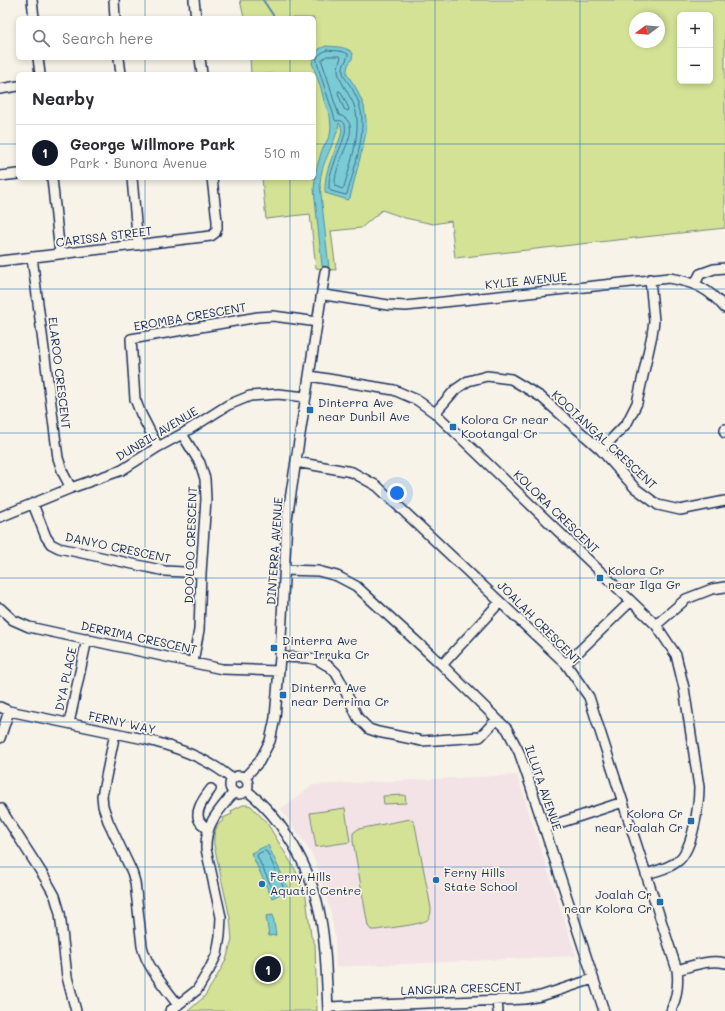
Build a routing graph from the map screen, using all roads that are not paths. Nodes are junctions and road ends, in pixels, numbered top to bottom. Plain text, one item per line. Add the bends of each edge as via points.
1 (32, 0) edge
2 (114, 0) edge
3 (194, 0) edge
4 (34, 16) edge
5 (115, 16) edge
6 (196, 16) edge
7 (38, 60) edge
8 (120, 60) edge
9 (200, 60) edge
10 (40, 72) edge
11 (121, 72) edge
12 (202, 72) edge
13 (16, 86) edge
14 (0, 88) edge
15 (16, 174) edge
16 (0, 176) edge
17 (52, 180) edge
18 (132, 180) edge
19 (212, 180) edge
20 (138, 245) junction
21 (60, 254) junction
22 (32, 257) junction
23 (0, 261) edge
24 (725, 268) edge
25 (325, 272) dead end
26 (650, 279) junction
27 (696, 284) junction
28 (322, 297) junction
29 (725, 308) edge
30 (318, 322) junction
31 (310, 376) junction
32 (306, 397) junction
33 (435, 413) junction
34 (182, 434) junction
35 (158, 447) junction
36 (600, 450) junction
37 (296, 462) junction
38 (71, 488) junction
39 (725, 501) edge
40 (33, 504) junction
41 (0, 517) edge
42 (284, 570) junction
43 (201, 573) junction
44 (725, 587) edge
45 (631, 601) junction
46 (500, 602) junction
47 (0, 608) edge
48 (656, 625) junction
49 (87, 639) junction
50 (280, 657) junction
51 (193, 662) junction
52 (566, 664) junction
53 (442, 665) junction
54 (279, 671) junction
55 (0, 707) edge
56 (9, 711) junction
57 (497, 719) junction
58 (69, 723) junction
59 (116, 733) junction
60 (0, 738) edge
61 (245, 777) junction
62 (232, 779) junction
63 (211, 789) dead end
64 (246, 790) junction
65 (234, 792) junction
66 (622, 802) junction
67 (0, 808) edge
68 (544, 828) junction
69 (208, 830) junction
70 (646, 874) junction
71 (725, 963) edge
72 (677, 970) junction
73 (593, 979) junction
74 (497, 1000) junction
75 (178, 1005) junction
76 (328, 1009) edge
77 (76, 1011) edge
78 (170, 1011) edge
79 (498, 1011) edge
80 (604, 1011) edge
81 (671, 1011) edge

1 - 4 street
2 - 5 street
3 - 6 street
7 - 10 street
8 - 11 street
9 - 12 street
13 - 14 street
15 - 16 street
17 - 21 street
18 - 20 street
19 - 20 street, CARISSA STREET via 217,228 211,236
20 - 21 street, CARISSA STREET
21 - 22 street, CARISSA STREET
22 - 23 street, CARISSA STREET
22 - 38 street, ELAROO CRESCENT via 58,458
24 - 27 street via 700,274
25 - 28 street, DINTERRA AVENUE
26 - 27 street, KYLIE AVENUE via 669,278
26 - 28 street, KYLIE AVENUE via 406,306 325,295
26 - 36 street via 654,321 637,404 627,423
27 - 29 street, KYLIE AVENUE via 708,291
28 - 30 street, DINTERRA AVENUE
30 - 31 street, DINTERRA AVENUE
30 - 35 street, EROMBA CRESCENT via 273,316 258,317 131,339 135,399
31 - 32 street, DINTERRA AVENUE
31 - 33 street, KOLORA CRESCENT via 394,390 417,400
32 - 34 street, DUNBIL AVENUE via 278,394 250,396 228,405
32 - 37 street, DINTERRA AVENUE
33 - 36 street, KOOTANGAL CRESCENT via 455,390 468,381 487,376 511,379 541,397
33 - 45 street, KOLORA CRESCENT
34 - 35 street, DUNBIL AVENUE
34 - 43 street, DOOLOO CRESCENT via 200,463 205,479
35 - 38 street, DUNBIL AVENUE via 122,470
36 - 39 street, KOOTANGAL CRESCENT via 635,488 658,505 680,510
37 - 42 street, DINTERRA AVENUE via 287,519
37 - 46 street, JOALAH CRESCENT via 352,472 377,486
38 - 40 street, DUNBIL AVENUE
40 - 41 street, DUNBIL AVENUE
40 - 43 street, DANYO CRESCENT via 46,538 58,548 165,571
42 - 50 street, DINTERRA AVENUE
42 - 53 street, ILLUTA AVENUE via 318,571 337,576 356,586
43 - 51 street, DOOLOO CRESCENT via 199,630
44 - 48 street via 686,599
45 - 48 street, KOLORA CRESCENT
45 - 52 street
46 - 52 street, JOALAH CRESCENT
46 - 53 street
47 - 49 street, DERRIMA CRESCENT via 13,620 29,627
48 - 70 street, KOLORA CRESCENT via 676,655 684,688 699,797 690,841 682,857 666,867
49 - 51 street, DERRIMA CRESCENT
49 - 58 street, DYA PLACE
50 - 54 street, DINTERRA AVENUE
50 - 57 street via 318,660 330,667 336,672 358,718 370,729 378,732 422,741 480,737
51 - 54 street, DERRIMA CRESCENT via 222,669
52 - 66 street, JOALAH CRESCENT via 589,697
53 - 57 street, ILLUTA AVENUE
54 - 61 street, DINTERRA AVENUE via 275,718 270,741 259,762
55 - 56 street, FERNY WAY
56 - 58 street, FERNY WAY
56 - 60 street
57 - 68 street, ILLUTA AVENUE via 507,729 519,752
58 - 59 street, FERNY WAY
59 - 62 street, FERNY WAY via 165,744 214,766
59 - 75 street via 102,796 103,806 135,882 144,955
61 - 62 street via 238,776
61 - 64 street via 248,784
62 - 65 street via 230,785
63 - 69 street via 201,803 198,813 200,822
64 - 65 street via 240,794
64 - 76 street via 278,821 299,854 311,880 318,900 324,935
65 - 69 street via 212,820
66 - 68 street
66 - 70 street, JOALAH CRESCENT
67 - 77 street via 55,896 60,913 67,977
68 - 73 street, ILLUTA AVENUE
69 - 75 street via 206,849 221,917 217,954 197,990
70 - 72 street, JOALAH CRESCENT
71 - 72 street via 706,962
72 - 81 street, JOALAH CRESCENT via 678,988
73 - 74 street, LANGURA CRESCENT via 533,998
73 - 80 street, ILLUTA AVENUE
74 - 76 street, LANGURA CRESCENT
74 - 79 street
75 - 78 street

